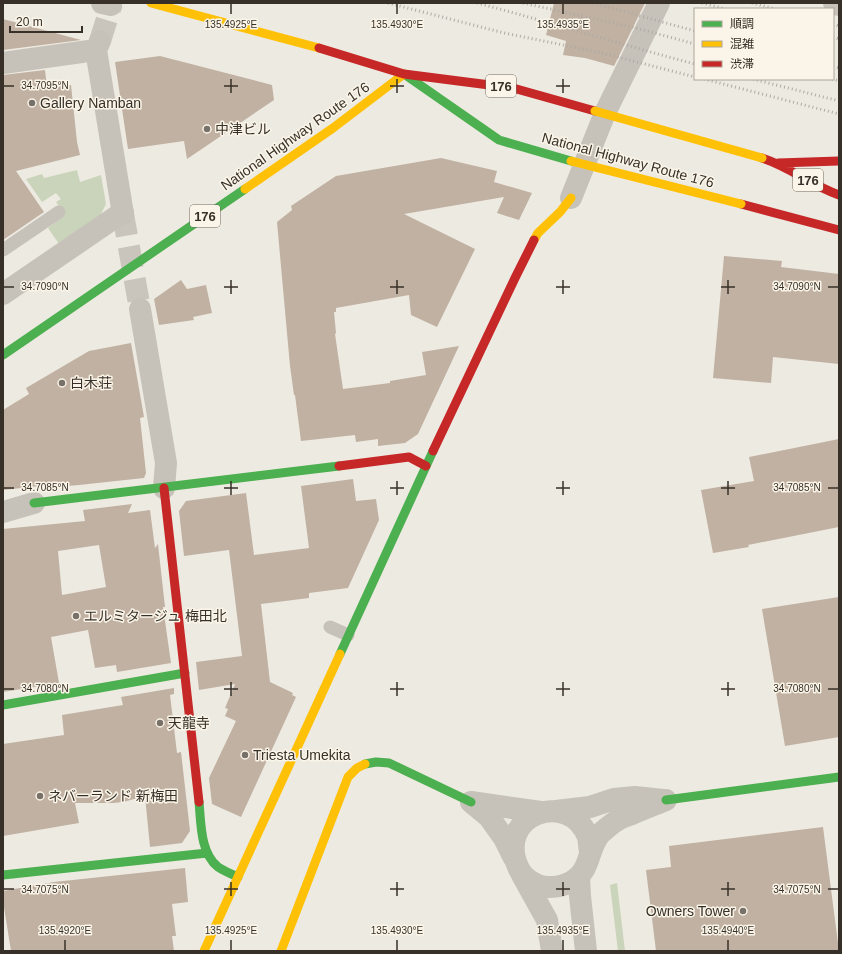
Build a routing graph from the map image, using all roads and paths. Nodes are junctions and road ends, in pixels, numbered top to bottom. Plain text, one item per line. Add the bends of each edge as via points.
1 (152, 3) edge
2 (659, 3) edge
3 (834, 3) edge
4 (839, 5) edge
5 (3, 63) edge
6 (404, 74) junction
7 (839, 161) edge
8 (778, 163) junction
9 (839, 195) edge
10 (571, 198) joint
11 (59, 212) dead end
12 (839, 230) edge
13 (3, 250) edge
14 (3, 294) edge
15 (140, 309) tunnel mouth
16 (3, 355) edge
17 (426, 466) junction
18 (164, 488) junction
19 (3, 500) edge
20 (34, 503) junction
21 (3, 512) edge
22 (330, 627) dead end
23 (348, 636) junction
24 (185, 673) junction
25 (3, 705) edge
26 (839, 777) edge
27 (666, 800) junction
28 (471, 802) junction
29 (549, 812) junction
30 (590, 852) junction
31 (207, 853) junction
32 (517, 865) junction
33 (3, 875) edge
34 (579, 876) junction
35 (238, 877) junction
36 (204, 951) edge
37 (281, 951) edge
38 (552, 951) edge
39 (586, 951) edge

1 - 6 main road, National Highway Route 176 / 176 via 303,43
2 - 10 street via 605,113
3 - 4 street
5 - 14 street via 98,46 123,213
6 - 8 main road, National Highway Route 176 / 176, bridge via 513,88
6 - 12 main road, National Highway Route 176 / 176, bridge via 499,140
6 - 16 main road, National Highway Route 176 / 176 via 333,128
7 - 8 main road, 176
8 - 9 main road, National Highway Route 176 / 176 via 825,190
10 - 17 main road via 538,233
11 - 13 lane
15 - 18 street via 166,463
17 - 18 main road via 409,457
17 - 23 main road
18 - 20 main road
18 - 24 main road
19 - 20 street
20 - 21 street
22 - 23 lane
23 - 35 main road
24 - 25 main road
24 - 31 main road via 203,838
26 - 27 main road
27 - 29 street via 635,797 614,799 590,807
27 - 30 street via 618,819 600,834
28 - 29 street
28 - 32 street via 489,817 504,838
28 - 37 main road via 389,763 378,761 357,768 348,777
29 - 30 street via 570,815 581,825 588,837
29 - 32 street via 528,819 518,830 513,844
30 - 34 street via 587,865
31 - 33 main road
31 - 35 main road via 222,870
32 - 34 street via 530,881 542,886 555,888 568,884
32 - 38 street via 547,920
34 - 39 street
35 - 36 main road

